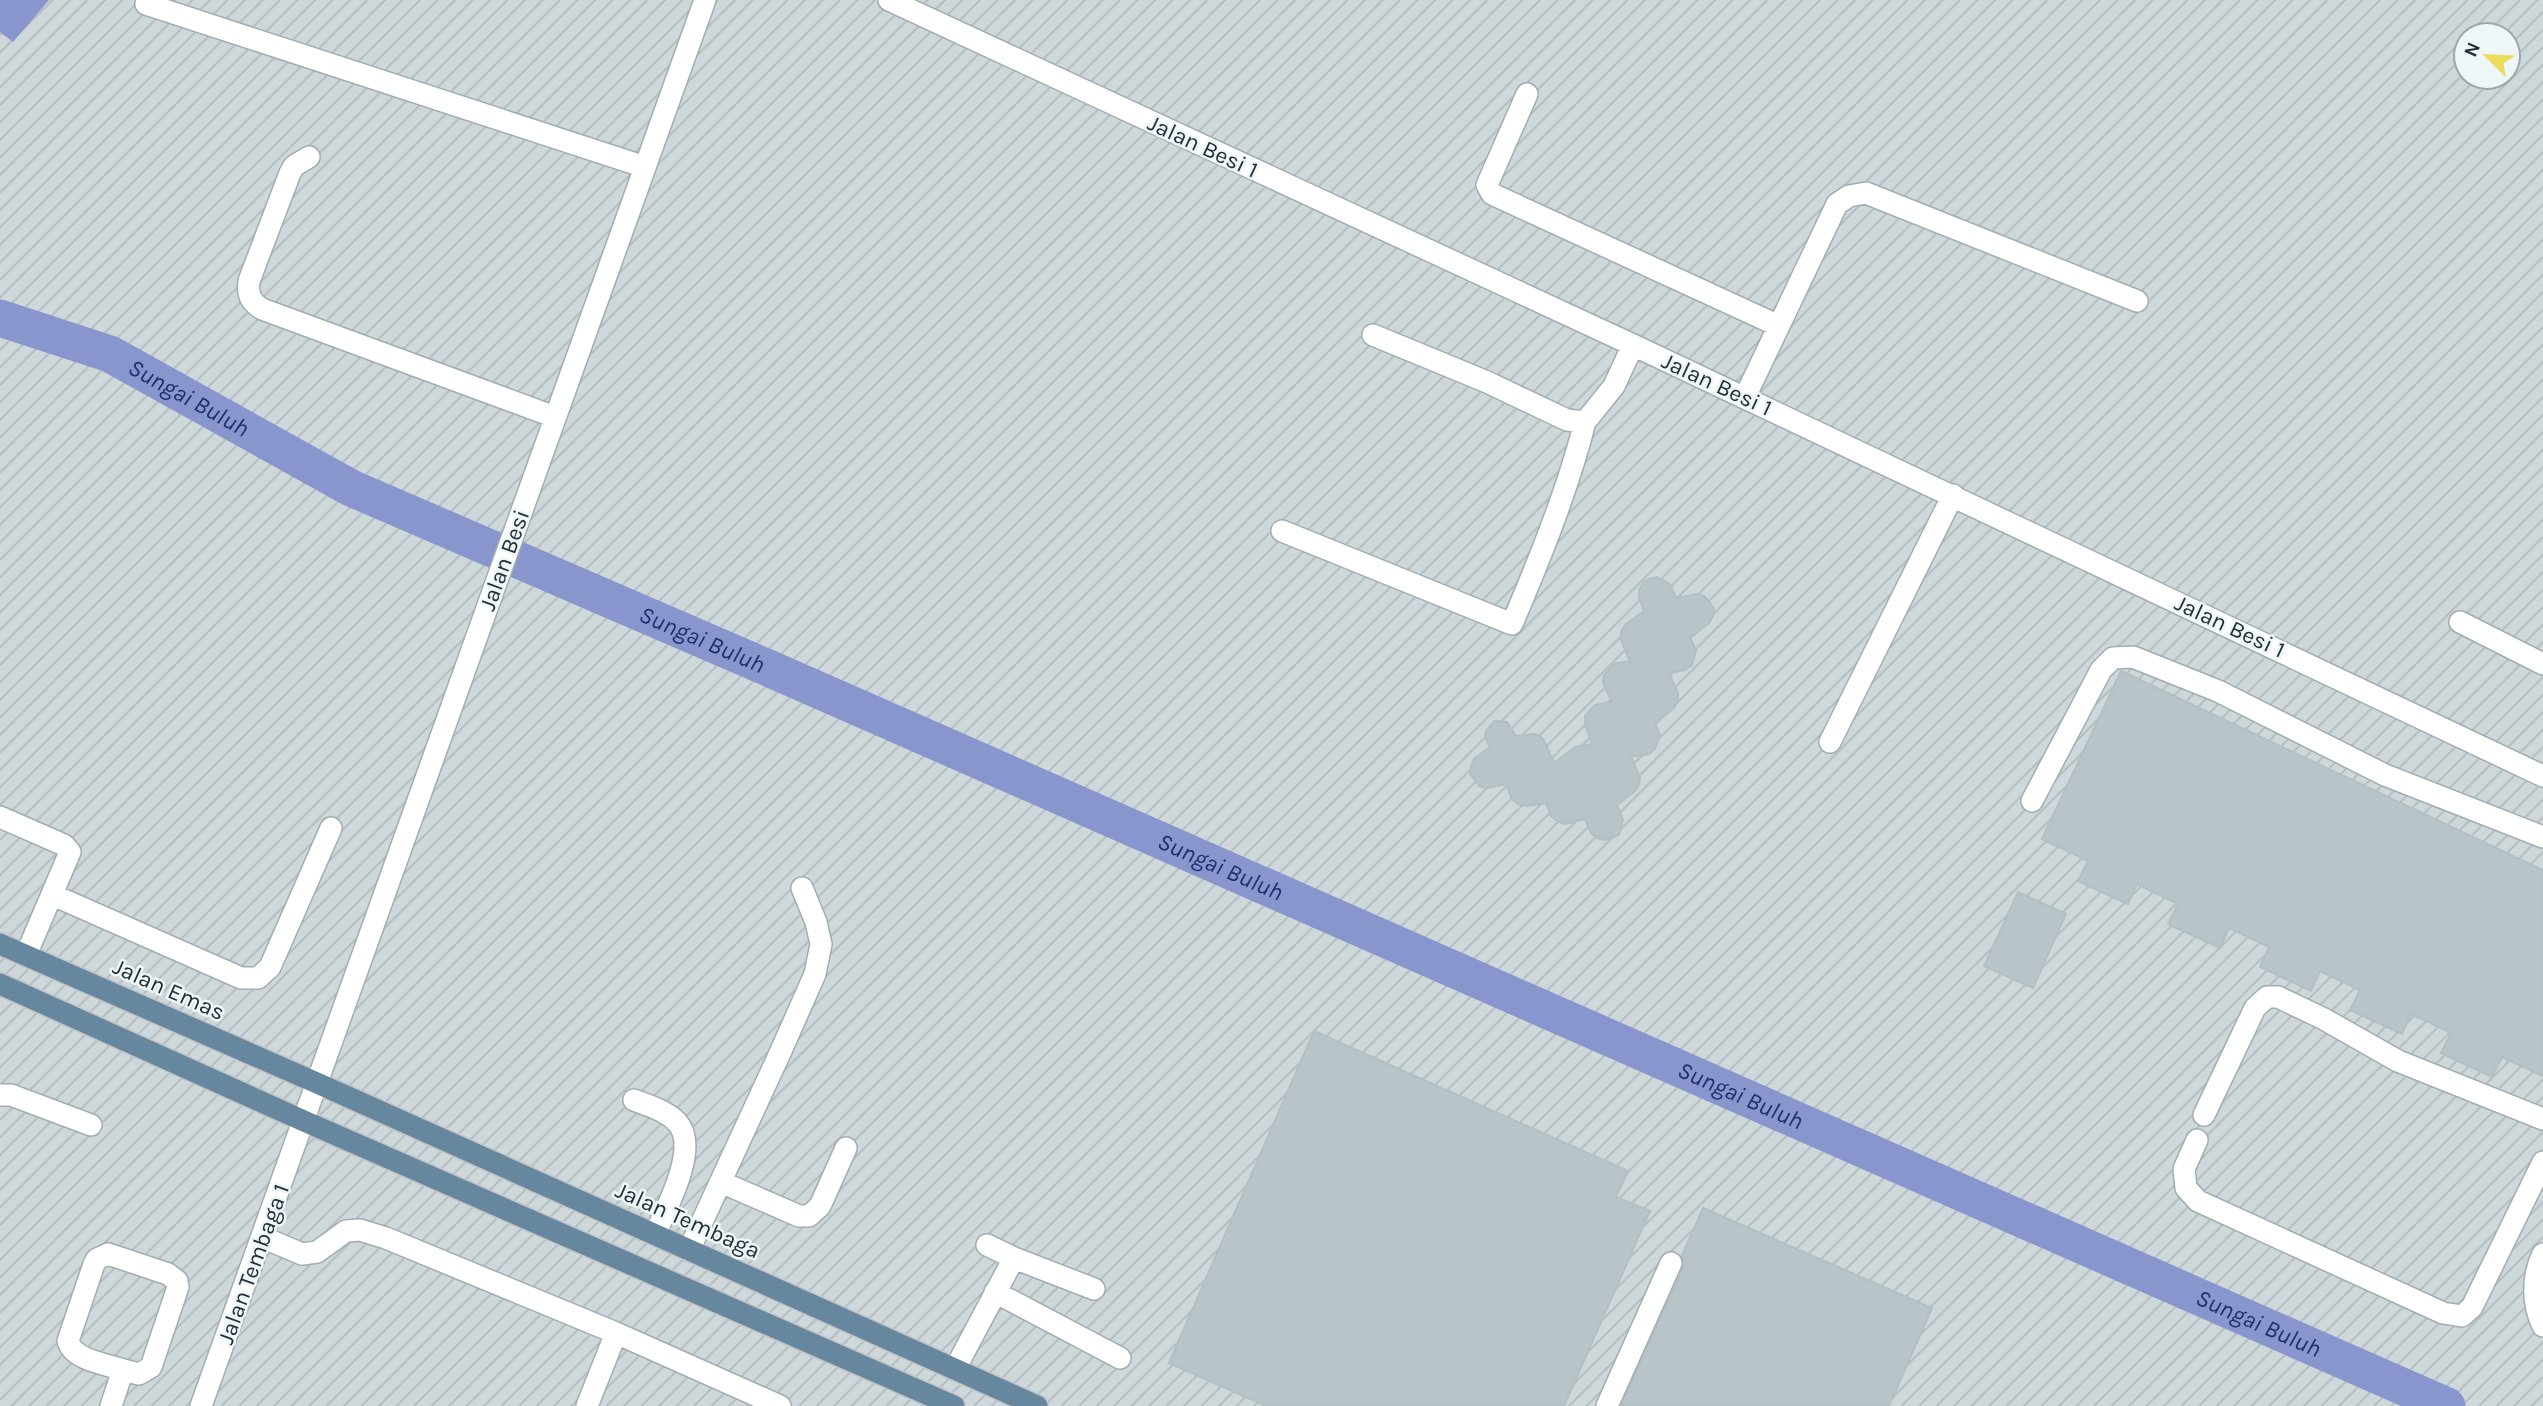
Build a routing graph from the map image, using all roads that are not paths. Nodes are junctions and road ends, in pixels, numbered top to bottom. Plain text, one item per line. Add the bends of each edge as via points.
1 (705, 0) edge
2 (888, 0) edge
3 (146, 4) dead end
4 (1527, 94) dead end
5 (309, 156) dead end
6 (645, 167) junction
7 (2137, 300) dead end
8 (1779, 326) junction
9 (1373, 335) dead end
10 (1633, 345) junction
11 (1745, 397) junction
12 (555, 417) junction
13 (1585, 422) junction
14 (1953, 495) junction
15 (1282, 531) dead end
16 (2460, 622) dead end
17 (2543, 664) edge
18 (1830, 742) dead end
19 (2543, 776) edge
20 (2032, 801) dead end
21 (0, 817) edge
22 (331, 828) dead end
23 (2543, 837) edge
24 (802, 888) dead end
25 (52, 895) junction
26 (0, 944) edge
27 (26, 956) junction
28 (0, 984) edge
29 (317, 1083) junction
30 (0, 1095) edge
31 (634, 1100) dead end
32 (2204, 1115) dead end
33 (2543, 1119) edge
34 (304, 1121) junction
35 (90, 1125) dead end
36 (2197, 1139) dead end
37 (846, 1148) dead end
38 (2543, 1162) edge
39 (722, 1182) junction
40 (655, 1234) junction
41 (262, 1237) junction
42 (987, 1245) dead end
43 (689, 1250) junction
44 (2543, 1254) edge
45 (1014, 1258) junction
46 (1671, 1263) dead end
47 (1094, 1289) dead end
48 (996, 1292) junction
49 (2543, 1325) edge
50 (616, 1333) junction
51 (1120, 1357) dead end
52 (955, 1369) junction
53 (123, 1370) junction
54 (1002, 1399) edge
55 (207, 1404) edge
56 (111, 1406) edge
57 (587, 1406) edge
58 (780, 1406) edge
59 (954, 1406) edge
60 (1037, 1406) edge
61 (1607, 1406) edge

1 - 6 street, Jalan Besi
2 - 10 street, Jalan Besi 1
3 - 6 street
4 - 8 street via 1487,186 1492,194
5 - 12 street via 290,173 249,281 255,305
6 - 12 street, Jalan Besi
7 - 8 street via 1866,193 1837,204
8 - 11 street
9 - 13 street via 1567,420
10 - 11 street, Jalan Besi 1
10 - 13 street via 1614,386
11 - 14 street, Jalan Besi 1
12 - 29 street, Jalan Besi
13 - 15 street via 1552,529 1512,624
14 - 18 street
14 - 19 street, Jalan Besi 1
16 - 17 street
20 - 23 street via 2101,670 2113,658 2133,657 2218,691 2385,775
21 - 25 street via 68,848 69,857
22 - 25 street via 270,967 258,978 242,978
24 - 39 street via 821,944 814,974
25 - 27 street
26 - 27 main road, Jalan Emas
27 - 29 main road, Jalan Emas
28 - 34 main road
29 - 34 street, Jalan Besi
29 - 40 main road, Jalan Tembaga
30 - 35 street
31 - 40 street via 665,1112 686,1138 684,1159
32 - 33 street via 2255,1008 2267,997 2278,997 2398,1061
34 - 41 street, Jalan Tembaga 1
34 - 59 main road
36 - 38 street via 2184,1170 2186,1188 2198,1201 2443,1312 2462,1316 2472,1307
37 - 39 street via 820,1206 809,1216 799,1216
39 - 43 street
40 - 43 main road, Jalan Tembaga
41 - 50 street via 302,1254 317,1252 346,1231 360,1230
41 - 55 street, Jalan Tembaga 1
42 - 45 street
43 - 52 main road, Jalan Tembaga
44 - 49 street via 2534,1297
45 - 47 street
45 - 48 street
46 - 61 street
48 - 51 street
48 - 52 street
50 - 57 street
50 - 58 street
52 - 54 main road, Jalan Tembaga
53 - 53 street via 79,1354 68,1341 94,1264 108,1254 168,1274 178,1287 151,1367 139,1374
53 - 56 street
54 - 60 main road, Jalan Tembaga

